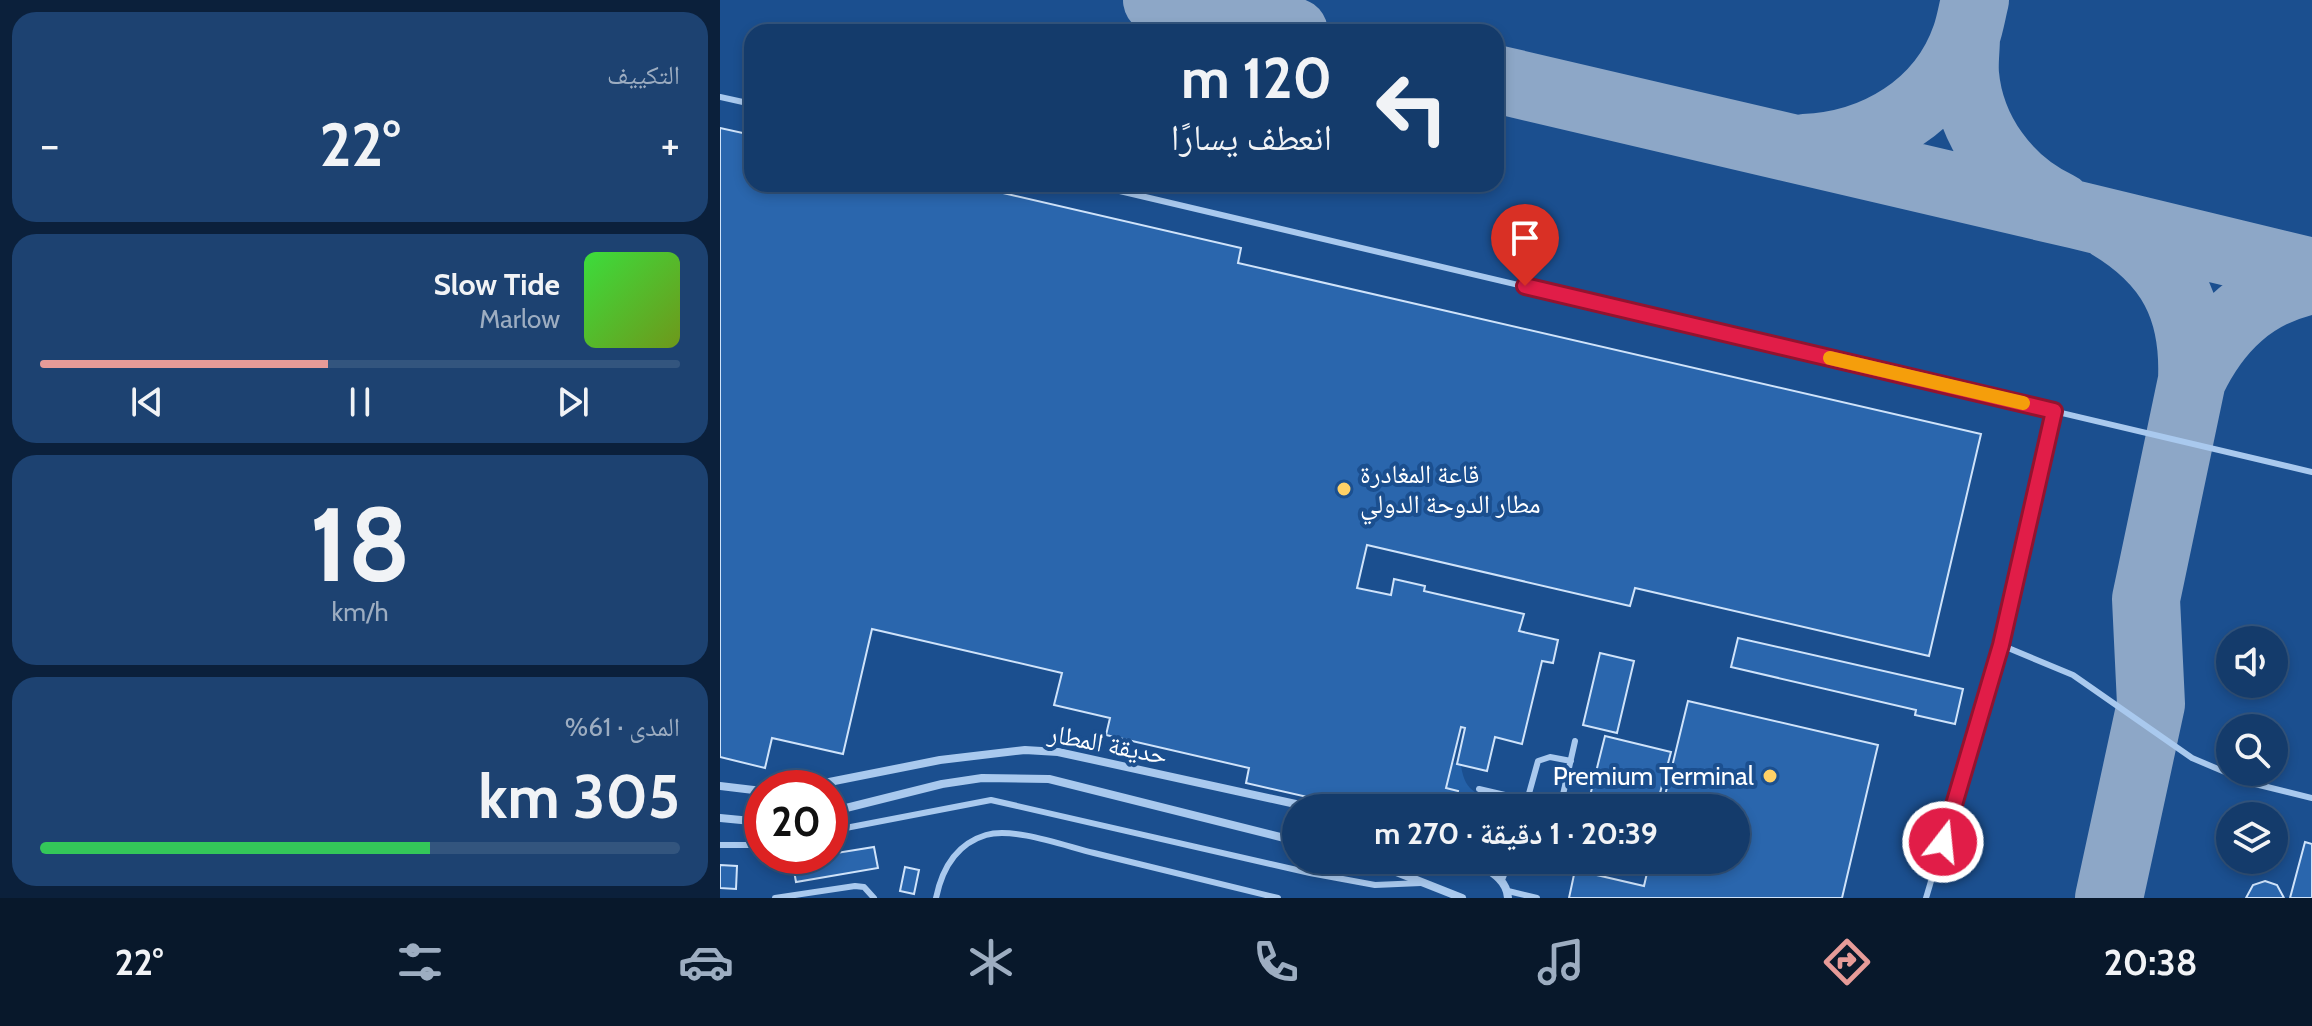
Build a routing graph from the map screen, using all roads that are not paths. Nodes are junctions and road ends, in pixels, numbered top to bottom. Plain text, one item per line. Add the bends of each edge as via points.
1 (720, 97) edge
2 (744, 102) edge
3 (1124, 192) edge
4 (2054, 411) junction
5 (2312, 472) edge
6 (2001, 645) junction
7 (1575, 741) dead end
8 (1571, 761) junction
9 (848, 778) edge
10 (720, 786) edge
11 (744, 789) edge
12 (1479, 789) dead end
13 (1495, 794) edge
14 (1529, 794) edge
15 (1563, 794) edge
16 (2312, 798) edge
17 (1282, 801) edge
18 (848, 808) edge
19 (720, 818) edge
20 (744, 820) edge
21 (848, 828) edge
22 (1282, 837) edge
23 (720, 845) edge
24 (744, 845) edge
25 (1399, 874) edge
26 (1493, 874) edge
27 (1504, 874) edge
28 (1502, 880) junction
29 (1421, 883) junction
30 (1508, 894) edge
31 (775, 898) edge
32 (874, 898) edge
33 (936, 898) edge
34 (1278, 898) edge
35 (1462, 898) edge
36 (1537, 898) edge
37 (1926, 898) edge

1 - 2 lane
3 - 4 lane
4 - 5 lane
4 - 6 lane
6 - 16 lane via 2073,675 2192,758 2251,783
6 - 37 lane
7 - 8 lane
8 - 14 lane via 1538,761
8 - 15 lane
9 - 17 street, حديقة المطار via 1025,750 1058,752
10 - 11 street
12 - 13 lane
18 - 22 street via 982,778 1049,779
19 - 20 street
21 - 29 lane via 991,800 1310,873 1375,885
23 - 24 lane
25 - 29 street
26 - 28 street
27 - 28 lane
28 - 30 street
29 - 35 street
30 - 36 lane
31 - 32 lane via 855,886
33 - 34 lane via 940,878 959,851 997,833

